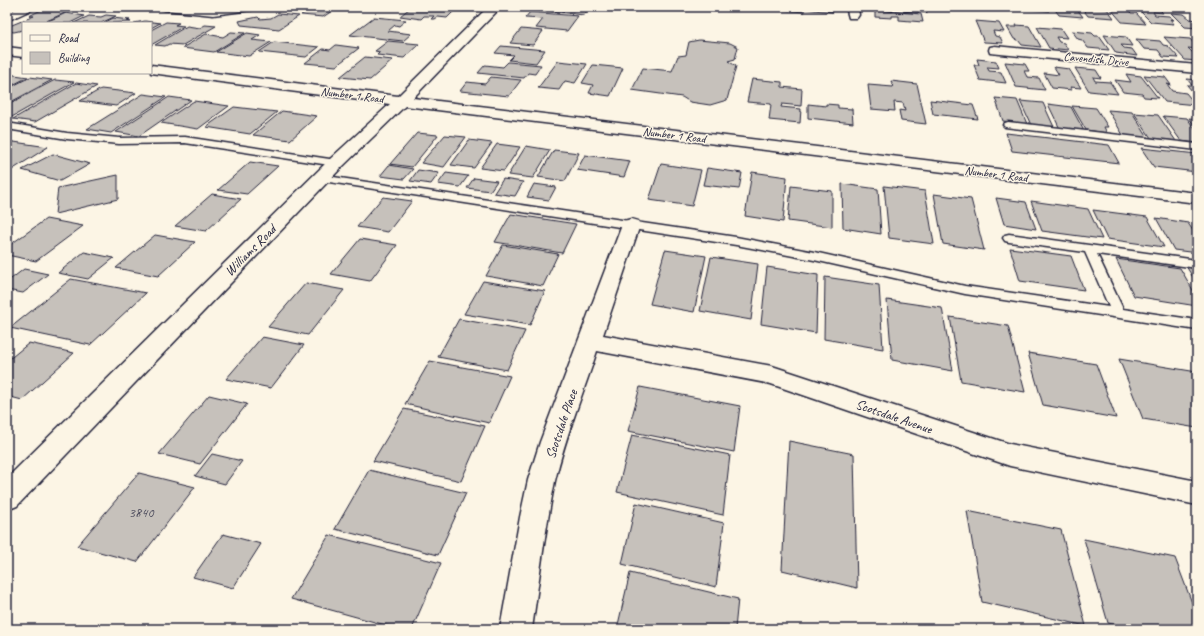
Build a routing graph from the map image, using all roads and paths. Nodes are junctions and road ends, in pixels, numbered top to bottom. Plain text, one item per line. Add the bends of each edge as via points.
1 (29, 7) edge
2 (165, 7) edge
3 (251, 7) edge
4 (495, 7) edge
5 (7, 17) edge
6 (995, 50) dead end
7 (7, 51) edge
8 (22, 53) edge
9 (152, 69) edge
10 (1197, 69) edge
11 (400, 101) junction
12 (7, 126) edge
13 (1008, 126) dead end
14 (1197, 147) edge
15 (336, 163) junction
16 (320, 178) junction
17 (1197, 198) edge
18 (630, 225) junction
19 (1008, 238) dead end
20 (1089, 249) junction
21 (1197, 264) edge
22 (1118, 313) junction
23 (1197, 325) edge
24 (590, 342) junction
25 (1197, 493) edge
26 (7, 497) edge
27 (516, 629) edge

1 - 5 street
2 - 3 street via 204,11
4 - 11 street, Williams Road
6 - 10 street, Cavendish Drive
7 - 8 street
9 - 11 street, Number 1 Road
11 - 15 street, Williams Road
11 - 17 street, Number 1 Road
12 - 15 lane via 119,142 185,140
13 - 14 lane
15 - 16 street, Williams Road
16 - 18 lane
16 - 26 street, Williams Road
18 - 22 lane via 780,249 965,290
18 - 24 street, Scotsdale Place
19 - 20 lane
20 - 21 lane
20 - 22 lane
22 - 23 lane
24 - 25 street, Scotsdale Avenue via 772,375 1010,455
24 - 27 street, Scotsdale Place via 553,442 542,480

